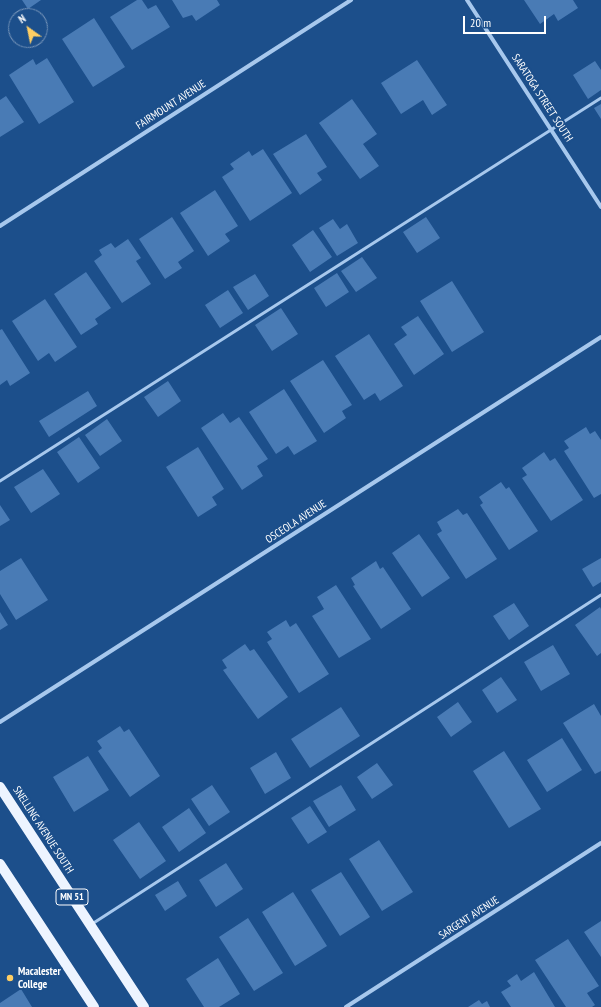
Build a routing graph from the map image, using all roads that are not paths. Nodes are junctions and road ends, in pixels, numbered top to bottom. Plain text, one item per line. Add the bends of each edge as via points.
1 (351, 0) edge
2 (467, 0) edge
3 (601, 98) edge
4 (552, 130) junction
5 (601, 206) edge
6 (0, 226) edge
7 (601, 337) edge
8 (0, 481) edge
9 (601, 594) edge
10 (0, 722) edge
11 (0, 787) edge
12 (601, 843) edge
13 (0, 864) edge
14 (91, 925) junction
15 (94, 1007) edge
16 (144, 1007) edge
17 (346, 1007) edge

1 - 6 street, FAIRMOUNT AVENUE
2 - 4 street, SARATOGA STREET SOUTH
3 - 4 lane
4 - 5 street, SARATOGA STREET SOUTH
4 - 8 lane
7 - 10 street, OSCEOLA AVENUE
9 - 14 lane
11 - 14 main road, SNELLING AVENUE SOUTH / MN 51
12 - 17 street, SARGENT AVENUE
13 - 15 main road
14 - 16 main road, SNELLING AVENUE SOUTH / MN 51

